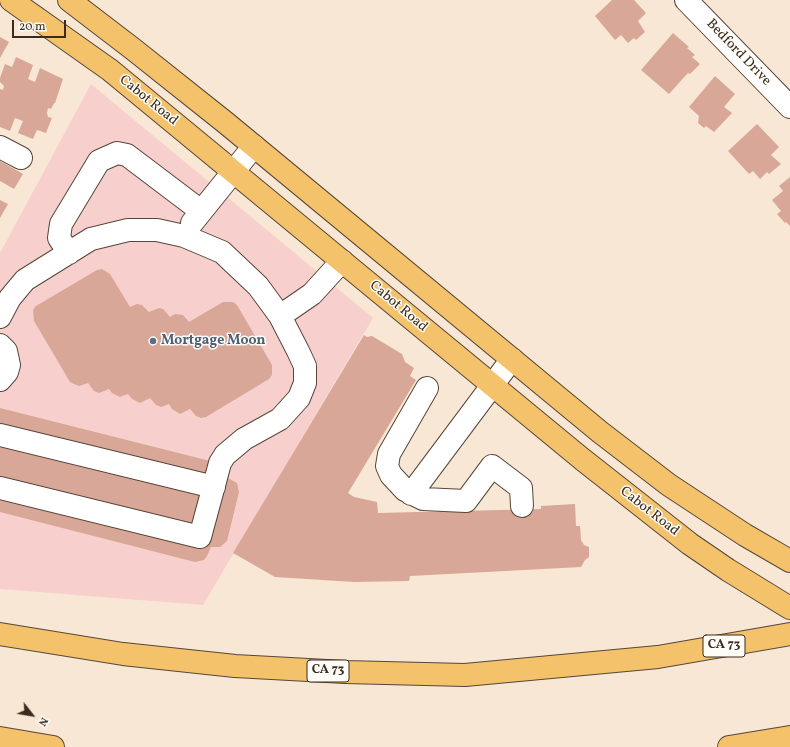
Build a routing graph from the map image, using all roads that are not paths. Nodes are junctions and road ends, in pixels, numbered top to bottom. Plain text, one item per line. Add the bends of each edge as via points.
1 (11, 0) edge
2 (69, 0) edge
3 (686, 0) edge
4 (790, 107) edge
5 (254, 146) junction
6 (0, 147) edge
7 (21, 158) dead end
8 (234, 171) junction
9 (201, 211) junction
10 (184, 236) junction
11 (68, 253) junction
12 (342, 260) junction
13 (280, 316) junction
14 (0, 317) edge
15 (0, 346) edge
16 (512, 360) junction
17 (0, 380) edge
18 (492, 386) junction
19 (427, 388) dead end
20 (0, 434) edge
21 (214, 487) junction
22 (0, 488) edge
23 (411, 494) junction
24 (522, 506) dead end
25 (790, 561) edge
26 (790, 608) edge
27 (0, 634) edge
28 (790, 634) edge
29 (790, 737) edge
30 (0, 738) edge
31 (53, 747) edge
32 (729, 747) edge

1 - 8 main road, Cabot Road via 110,70
2 - 5 main road
3 - 4 street, Bedford Drive
5 - 8 street
5 - 16 main road
6 - 7 street
8 - 9 street
8 - 12 main road, Cabot Road
9 - 10 street
9 - 11 street via 127,155 109,155 99,161 60,224 59,238
10 - 11 street via 157,230 128,230 92,239
10 - 13 street via 222,252 258,286
11 - 14 street via 25,280 10,298
12 - 13 street via 312,294
12 - 18 main road, Cabot Road
13 - 21 street via 305,366 305,383 299,398 280,419 244,439 225,455 220,463
15 - 17 street via 6,351 9,365
16 - 18 street
16 - 25 main road via 669,485
18 - 23 street
18 - 26 main road, Cabot Road via 690,544
19 - 23 street via 389,454 387,466 391,475
20 - 21 street
21 - 22 street via 200,537
23 - 24 street via 423,499 466,501 492,466 521,488
27 - 28 main road, CA 73 via 124,654 235,666 465,675 658,657
29 - 32 main road
30 - 31 main road

